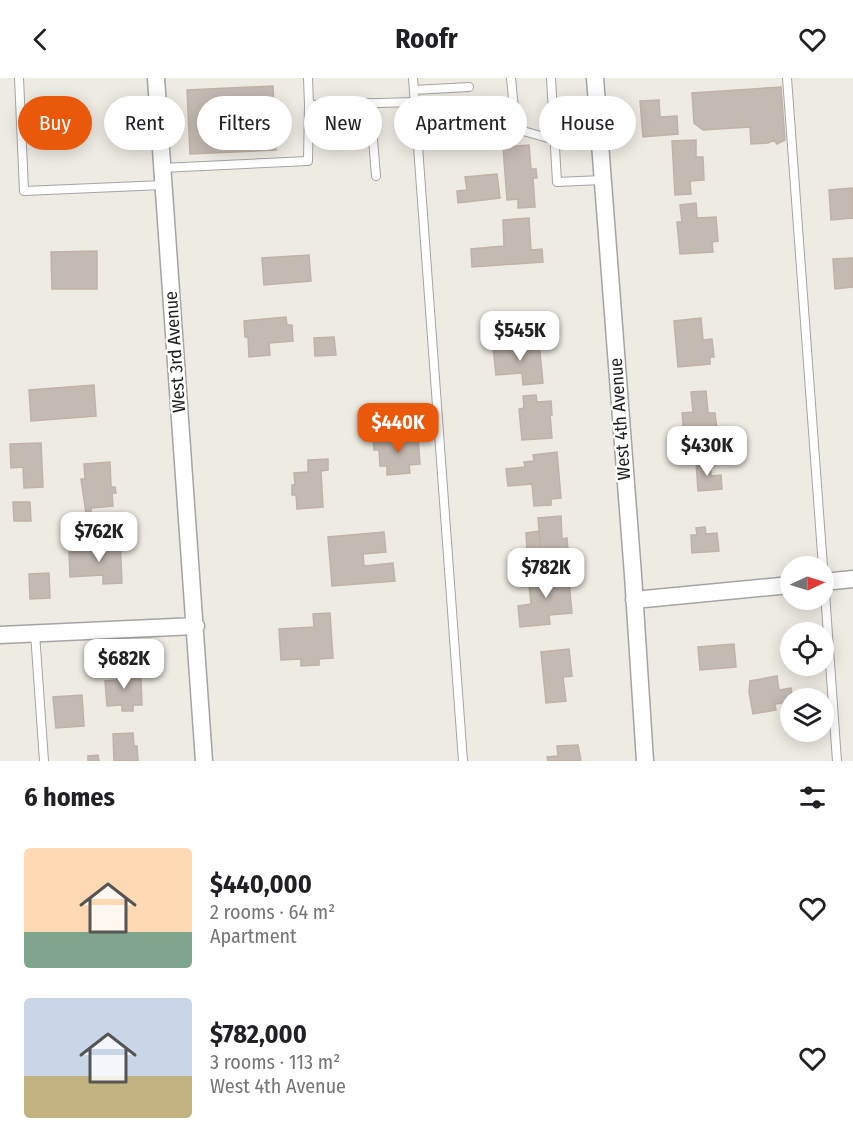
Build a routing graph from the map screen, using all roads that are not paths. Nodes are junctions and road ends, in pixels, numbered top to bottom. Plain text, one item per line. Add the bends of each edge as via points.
1 (19, 78) edge
2 (156, 78) edge
3 (308, 78) edge
4 (414, 78) edge
5 (511, 78) edge
6 (551, 78) edge
7 (595, 78) edge
8 (787, 78) edge
9 (469, 87) dead end
10 (414, 90) junction
11 (309, 96) edge
12 (414, 96) edge
13 (552, 96) edge
14 (539, 135) edge
15 (308, 150) edge
16 (374, 150) edge
17 (418, 150) edge
18 (555, 150) edge
19 (162, 168) junction
20 (376, 176) dead end
21 (602, 180) junction
22 (163, 185) junction
23 (822, 556) edge
24 (853, 579) edge
25 (834, 581) edge
26 (780, 586) edge
27 (634, 600) junction
28 (826, 610) edge
29 (196, 626) junction
30 (35, 633) junction
31 (0, 635) edge
32 (44, 761) edge
33 (204, 761) edge
34 (463, 761) edge
35 (645, 761) edge
36 (837, 761) edge

1 - 22 lane via 24,191
2 - 19 street, West 3rd Avenue
3 - 11 lane
4 - 10 lane
5 - 14 lane via 516,129
6 - 13 lane
7 - 21 street, West 4th Avenue
8 - 23 lane
9 - 10 lane
10 - 12 lane
15 - 19 lane via 308,161
16 - 20 lane
17 - 34 lane
18 - 21 lane via 557,182
19 - 22 street, West 3rd Avenue
21 - 27 street, West 4th Avenue
22 - 29 street, West 3rd Avenue
24 - 25 street
26 - 27 street
27 - 35 street, West 4th Avenue
28 - 36 lane
29 - 30 street
29 - 33 street, West 3rd Avenue
30 - 31 street
30 - 32 lane

